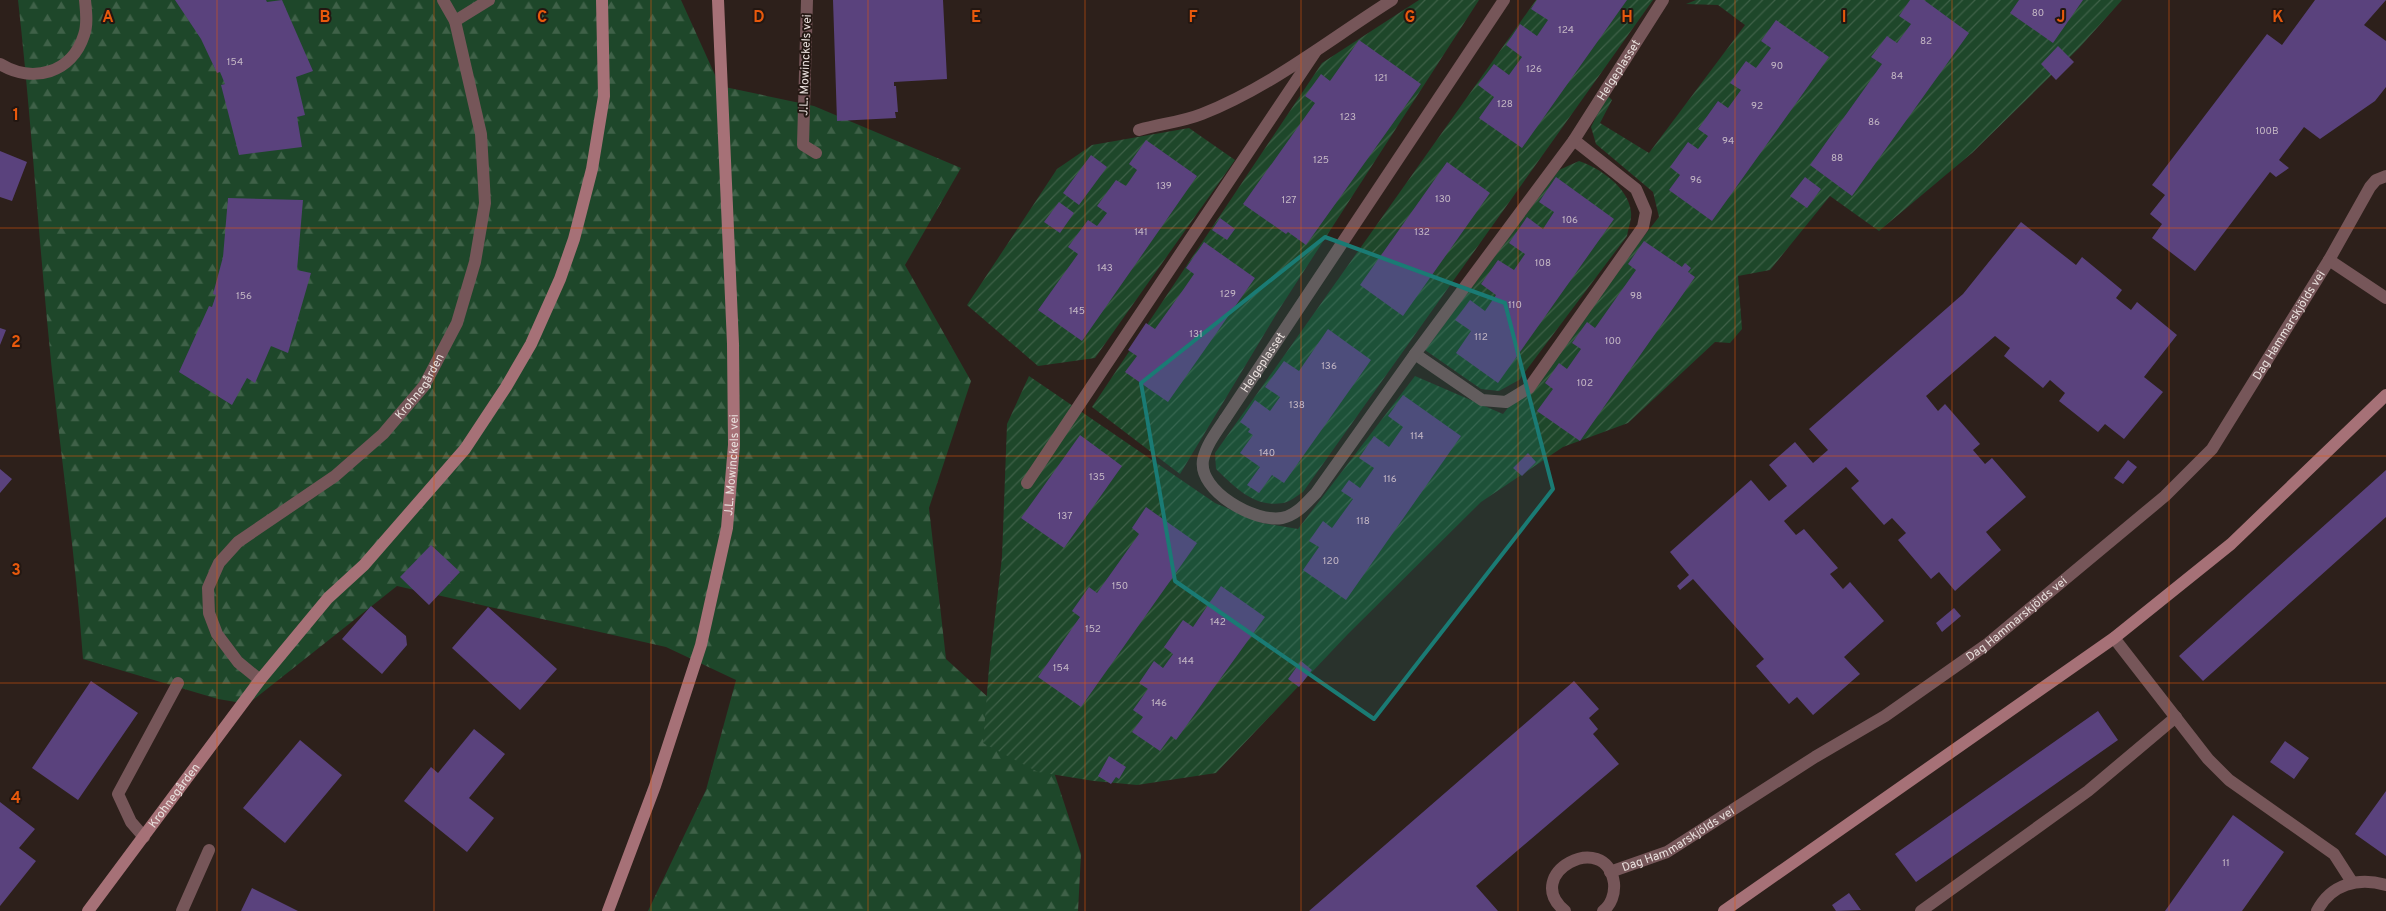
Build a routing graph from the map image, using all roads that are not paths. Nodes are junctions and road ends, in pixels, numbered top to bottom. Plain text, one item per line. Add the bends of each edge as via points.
1 (85, 0) edge
2 (443, 0) edge
3 (489, 0) edge
4 (602, 0) edge
5 (718, 0) edge
6 (807, 0) edge
7 (1392, 0) edge
8 (1504, 0) edge
9 (1662, 0) edge
10 (455, 21) junction
11 (1316, 50) junction
12 (0, 64) edge
13 (1139, 130) dead end
14 (1574, 140) junction
15 (816, 153) dead end
16 (2386, 176) edge
17 (2330, 260) junction
18 (2386, 298) edge
19 (1415, 354) junction
20 (2386, 395) edge
21 (1027, 483) dead end
22 (2114, 638) junction
23 (260, 680) junction
24 (178, 683) dead end
25 (2176, 717) junction
26 (144, 837) junction
27 (209, 850) dead end
28 (1610, 872) junction
29 (2352, 882) junction
30 (2386, 885) edge
31 (88, 911) edge
32 (182, 911) edge
33 (608, 911) edge
34 (1566, 911) edge
35 (1603, 911) edge
36 (1724, 911) edge
37 (1921, 911) edge
38 (2317, 911) edge

1 - 12 street via 85,34 69,60 52,71 37,75 14,72
2 - 10 street, Krohnegården
3 - 10 street
4 - 23 main road, Krohnegården via 604,96 592,169 574,239 531,344 465,449 364,565 328,598
5 - 33 main road, J.L. Mowinckels vei via 733,344 734,445 727,528 701,645 655,786
6 - 15 street, J.L. Mowinckels vei via 802,145
7 - 11 street
8 - 19 street, Helgeplasset via 1209,445 1203,460 1210,485 1231,503 1254,515 1281,518 1298,512 1316,493
9 - 14 street, Helgeplasset
10 - 23 street, Krohnegården via 480,134 486,203 475,262 457,323 424,386 383,434 335,476 238,542 219,563 208,588 209,613 217,634 238,662
11 - 13 street via 1232,101 1200,115
11 - 21 street
14 - 19 street, Helgeplasset
14 - 19 street via 1636,190 1646,212 1643,227 1528,388 1506,402 1482,400
16 - 17 street, Dag Hammarskjölds vei via 2370,187
17 - 18 street, Dag Hammarskjölds vei
17 - 28 street, Dag Hammarskjölds vei via 2212,449 2165,496 1986,645 1885,716 1667,852
20 - 22 main road via 2231,544
22 - 25 street
22 - 36 main road
23 - 26 main road, Krohnegården
24 - 26 street via 118,794 131,822
25 - 29 street via 2229,780 2334,854
25 - 37 street via 2088,791
26 - 31 main road, Krohnegården
27 - 32 street
28 - 34 street, Dag Hammarskjölds vei via 1595,859 1585,857 1566,863 1555,879 1554,889 1556,899
28 - 35 street, Dag Hammarskjölds vei via 1614,891 1612,901
29 - 30 street via 2370,880
29 - 38 street via 2335,889

